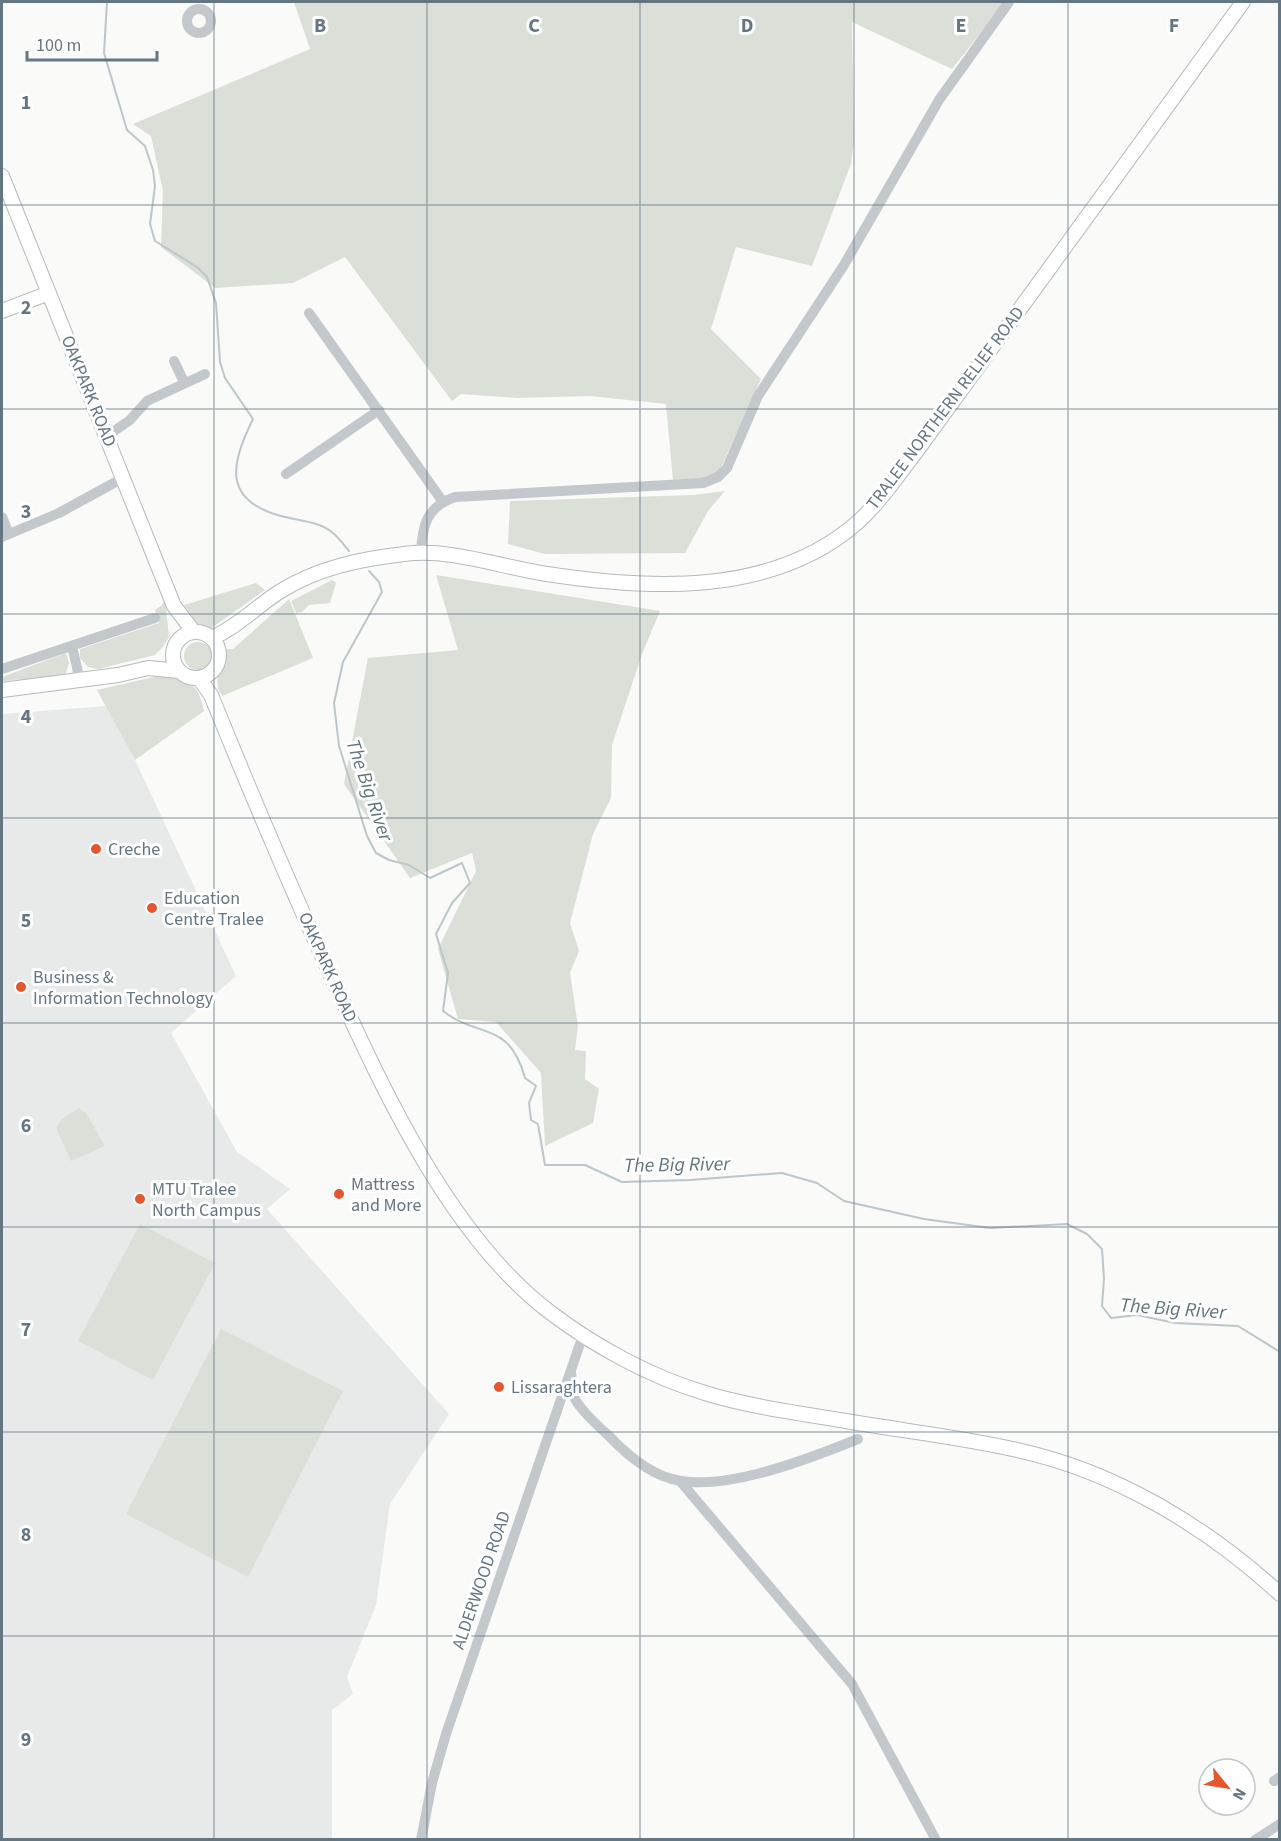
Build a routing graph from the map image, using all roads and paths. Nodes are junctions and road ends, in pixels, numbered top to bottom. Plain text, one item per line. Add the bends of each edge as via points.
1 (1009, 2) edge
2 (1243, 2) edge
3 (2, 176) edge
4 (49, 293) junction
5 (2, 311) edge
6 (309, 313) dead end
7 (174, 361) dead end
8 (205, 374) dead end
9 (184, 382) junction
10 (379, 410) junction
11 (107, 436) junction
12 (286, 474) dead end
13 (123, 478) junction
14 (443, 502) junction
15 (2, 517) edge
16 (5, 536) edge
17 (422, 554) junction
18 (155, 618) dead end
19 (187, 635) junction
20 (215, 644) junction
21 (72, 646) junction
22 (173, 654) junction
23 (2, 669) edge
24 (148, 669) junction
25 (179, 671) junction
26 (206, 675) junction
27 (80, 681) junction
28 (2, 690) edge
29 (583, 1335) junction
30 (570, 1368) junction
31 (858, 1439) dead end
32 (680, 1481) junction
33 (1280, 1594) edge
34 (1280, 1824) edge
35 (421, 1839) edge
36 (936, 1839) edge
37 (1255, 1839) edge

1 - 14 street via 939,100 844,265 758,396 727,468 717,477 703,483 454,497
2 - 17 main road, TRALEE NORTHERN RELIEF ROAD via 916,452 860,521 821,549 778,569 689,583 641,583 546,574
3 - 4 main road, OAKPARK ROAD
4 - 5 main road
4 - 11 main road, OAKPARK ROAD
6 - 10 street
7 - 9 street
8 - 9 street
9 - 11 street via 147,401 130,420
10 - 12 street
10 - 14 street
11 - 13 main road, OAKPARK ROAD
13 - 16 street via 59,513
13 - 19 main road, OAKPARK ROAD
14 - 17 street via 426,519
15 - 16 street
17 - 20 main road, TRALEE NORTHERN RELIEF ROAD via 382,556 322,571 278,593
18 - 21 street
19 - 20 main road
19 - 22 main road
20 - 26 main road via 219,659
21 - 23 street
21 - 27 street
22 - 24 main road
22 - 25 main road
24 - 25 main road
24 - 27 main road
25 - 26 main road via 189,677
26 - 29 main road, OAKPARK ROAD via 279,859 367,1054 445,1194 468,1227 532,1298
27 - 28 main road
29 - 30 street, ALDERWOOD ROAD
29 - 33 main road, OAKPARK ROAD via 643,1368 707,1394 772,1409 1022,1451 1076,1468 1200,1530
30 - 32 street via 575,1398 618,1446 652,1471
30 - 35 street, ALDERWOOD ROAD via 446,1734
31 - 32 street via 801,1462 748,1476
32 - 36 street via 852,1684
34 - 37 street

